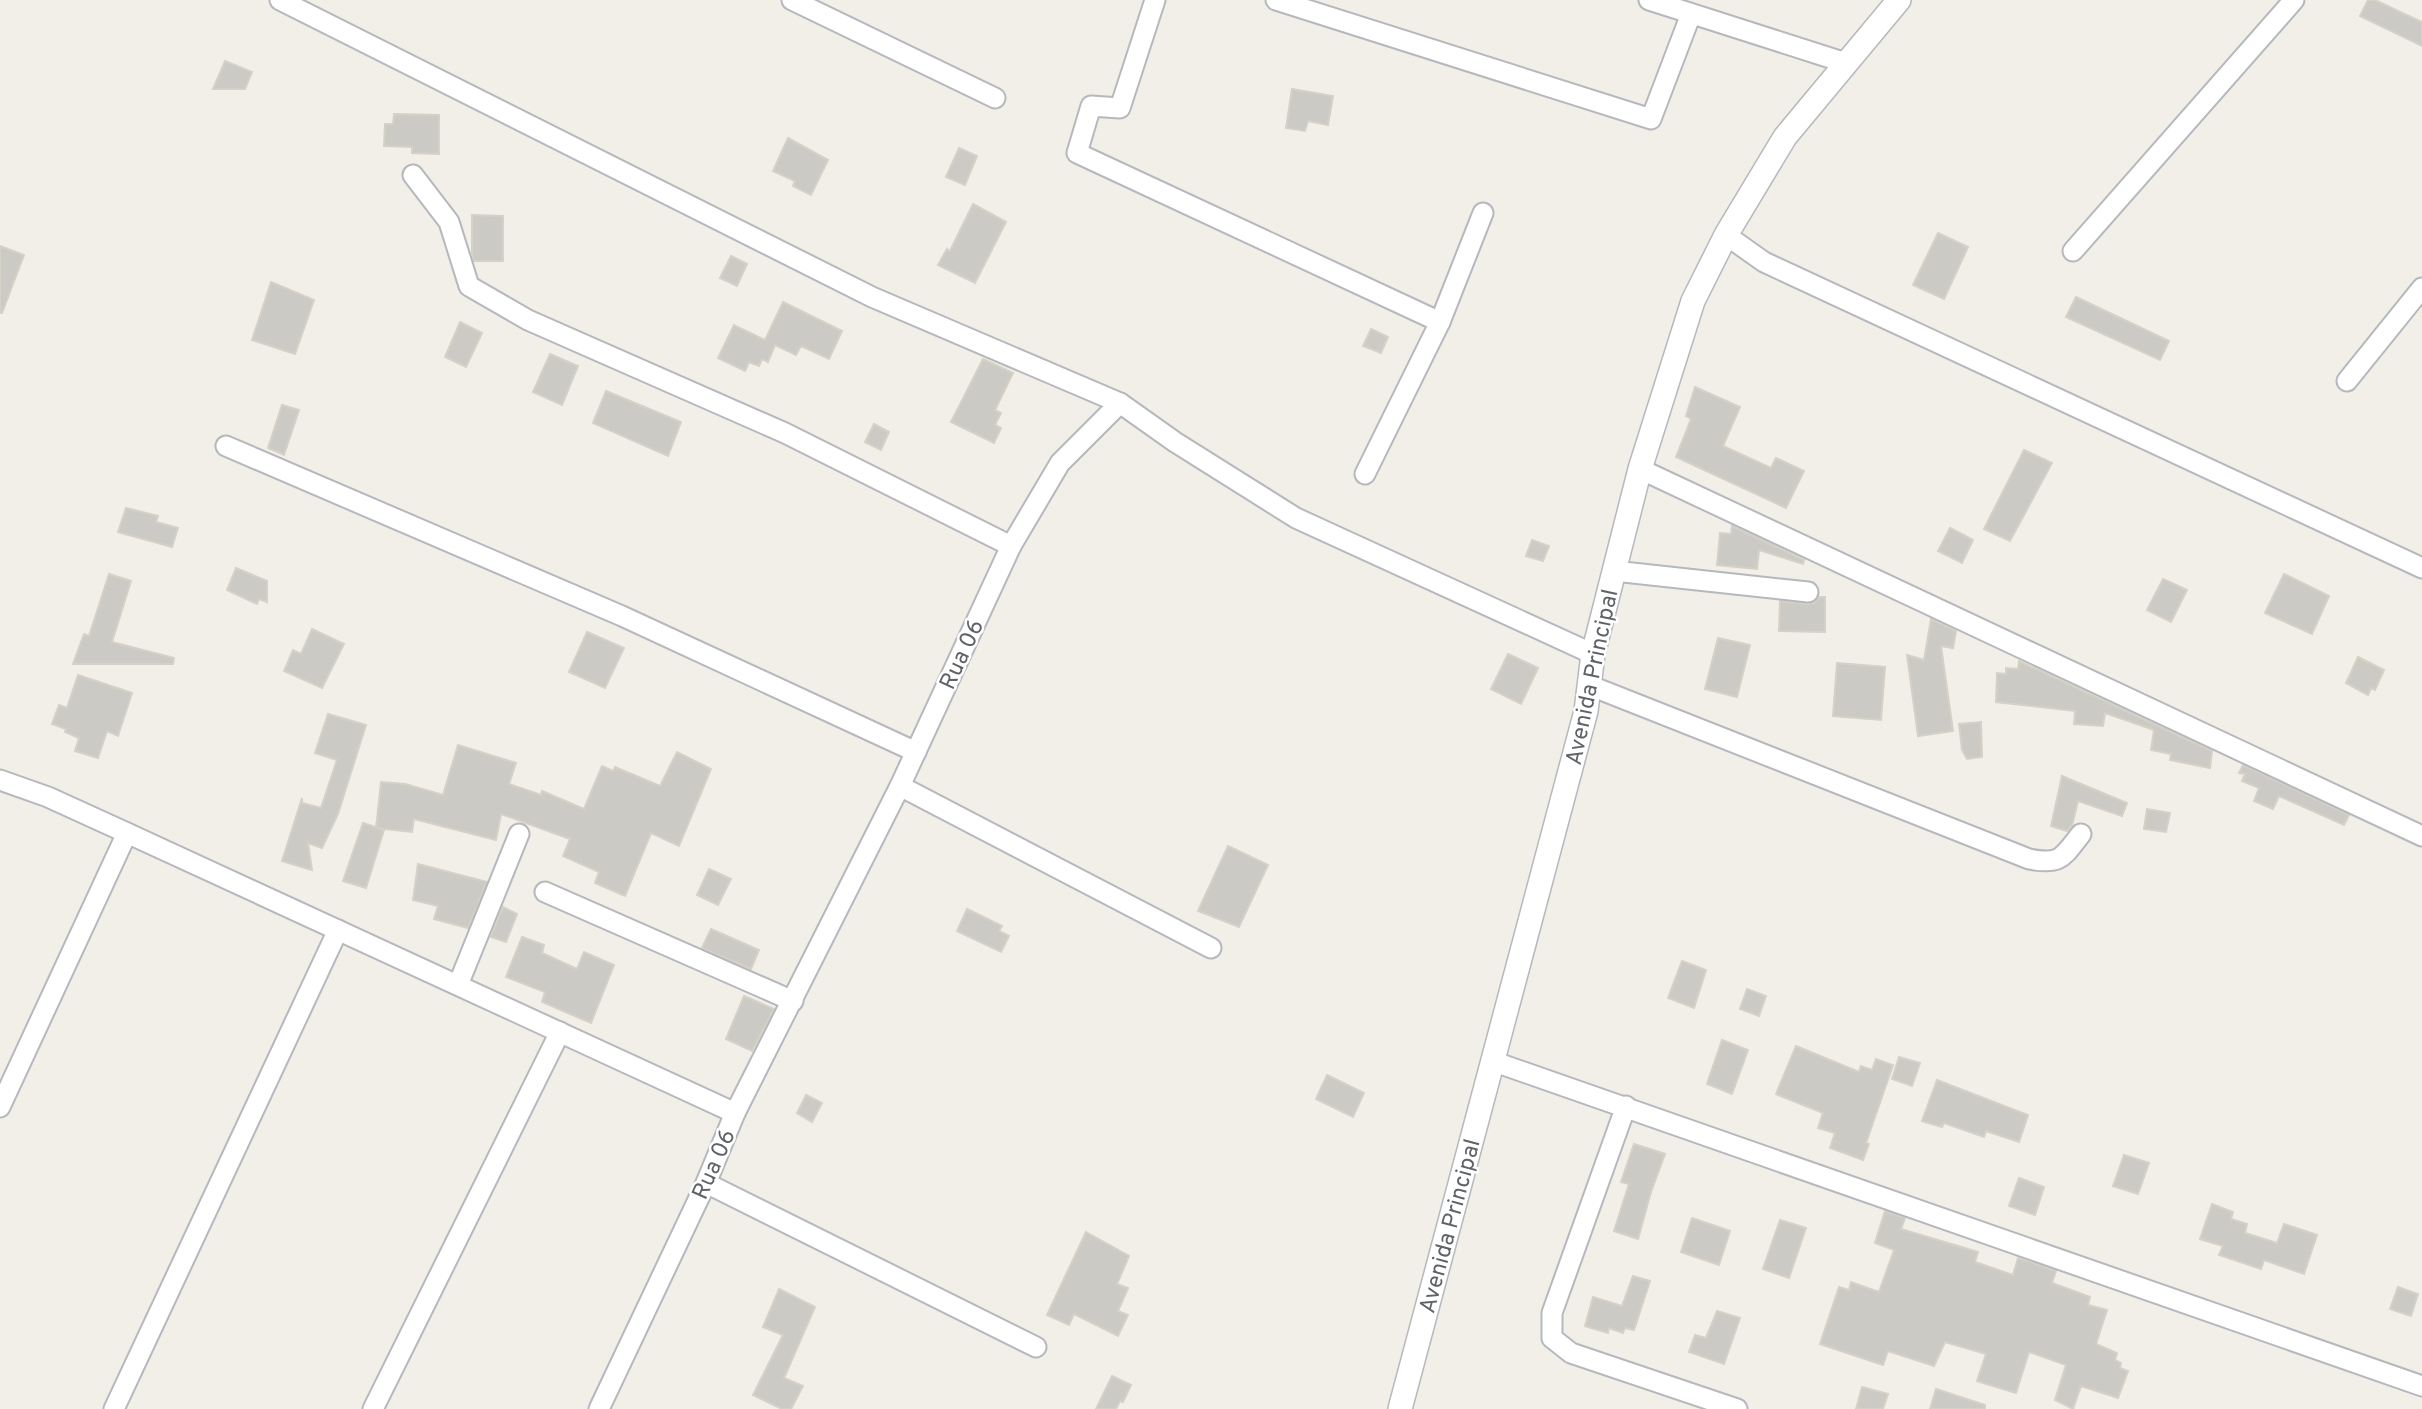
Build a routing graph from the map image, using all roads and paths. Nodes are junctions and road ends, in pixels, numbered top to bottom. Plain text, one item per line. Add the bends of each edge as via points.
1 (280, 0) edge
2 (792, 0) edge
3 (1155, 0) edge
4 (1276, 0) edge
5 (1648, 0) edge
6 (1899, 0) edge
7 (2294, 0) edge
8 (1691, 13) junction
9 (1846, 63) junction
10 (995, 98) dead end
11 (413, 175) dead end
12 (1483, 213) dead end
13 (1726, 235) junction
14 (2073, 251) dead end
15 (2422, 288) edge
16 (1440, 322) junction
17 (2347, 381) dead end
18 (1120, 403) junction
19 (226, 446) dead end
20 (1640, 469) junction
21 (1365, 474) dead end
22 (1011, 546) junction
23 (2422, 568) edge
24 (1614, 571) junction
25 (1808, 592) dead end
26 (1593, 654) junction
27 (1591, 686) junction
28 (916, 752) junction
29 (0, 780) edge
30 (900, 786) junction
31 (128, 833) junction
32 (519, 834) dead end
33 (2081, 834) dead end
34 (2422, 836) edge
35 (545, 892) dead end
36 (338, 930) junction
37 (1211, 948) dead end
38 (458, 985) junction
39 (793, 1001) junction
40 (560, 1032) junction
41 (1492, 1061) junction
42 (1626, 1106) junction
43 (0, 1108) edge
44 (735, 1113) junction
45 (706, 1183) junction
46 (1036, 1347) dead end
47 (2422, 1386) edge
48 (114, 1409) edge
49 (373, 1409) edge
50 (599, 1409) edge
51 (1400, 1409) edge
52 (1737, 1409) edge

1 - 18 street via 872,297
2 - 10 street
3 - 16 street via 1121,108 1091,106 1077,153
4 - 8 street via 1651,119
5 - 8 street
6 - 9 street, Avenida Principal
7 - 14 street
8 - 9 street
9 - 13 street, Avenida Principal via 1785,137
11 - 22 street via 449,222 469,286 528,320 785,433
12 - 16 street
13 - 20 street, Avenida Principal via 1693,301
13 - 23 street via 1764,262
15 - 17 street
16 - 21 street
18 - 22 street, Rua 06 via 1060,463
18 - 26 street via 1296,518
19 - 28 street via 622,616
20 - 24 street, Avenida Principal
20 - 34 street
22 - 28 street, Rua 06
24 - 25 street
24 - 26 street, Avenida Principal
26 - 27 street, Avenida Principal
27 - 33 street via 2029,859 2050,863 2061,859
27 - 41 street, Avenida Principal
28 - 30 street, Rua 06
29 - 31 street
30 - 37 street
30 - 39 street, Rua 06
31 - 36 street
31 - 43 street
32 - 38 street
35 - 39 street
36 - 38 street
36 - 48 street
38 - 40 street
39 - 44 street, Rua 06
40 - 44 street
40 - 49 street
41 - 42 street
41 - 51 street, Avenida Principal
42 - 47 street
42 - 52 street via 1552,1313 1552,1338 1571,1353
44 - 45 street, Rua 06
45 - 46 street
45 - 50 street, Rua 06

